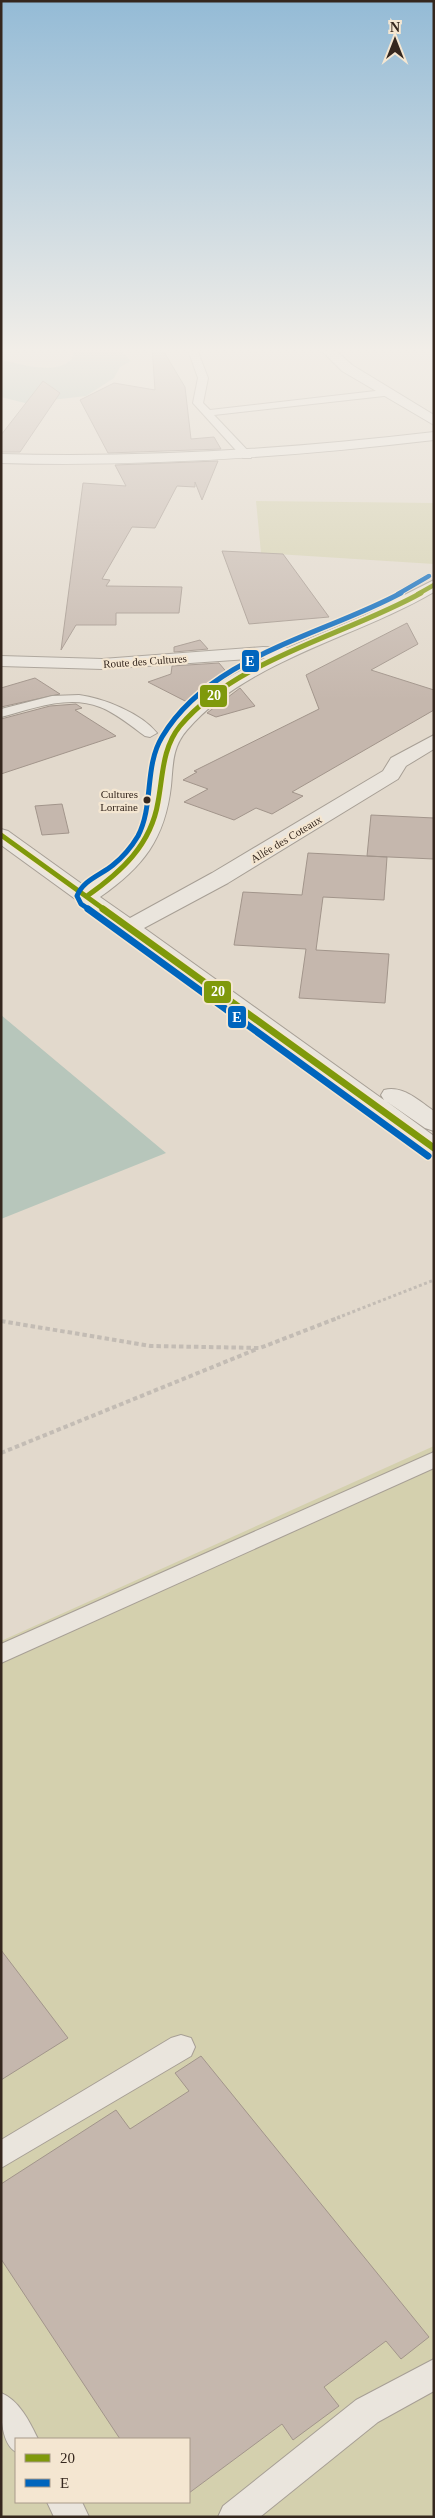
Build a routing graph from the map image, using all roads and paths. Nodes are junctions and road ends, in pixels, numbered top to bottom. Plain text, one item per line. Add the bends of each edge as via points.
1 (434, 585) edge
2 (288, 653) junction
3 (1, 661) edge
4 (1, 713) edge
5 (150, 733) dead end
6 (434, 740) edge
7 (1, 835) edge
8 (87, 896) junction
9 (130, 927) junction
10 (430, 1134) edge
11 (434, 1280) edge
12 (1, 1321) edge
13 (260, 1348) junction
14 (1, 1453) edge
15 (434, 1459) edge
16 (1, 1654) edge
17 (181, 2047) dead end
18 (1, 2156) edge
19 (434, 2374) edge
20 (1, 2408) edge
21 (21, 2438) edge
22 (64, 2503) edge
23 (73, 2517) edge
24 (234, 2517) edge

1 - 2 street via 364,623
2 - 3 street, Route des Cultures via 102,664
2 - 8 street via 207,701 182,724 163,756 158,803 148,838 135,859
4 - 5 lane via 47,701 89,699 104,704
6 - 9 street, Allée des Coteaux via 398,762 391,776 220,878
7 - 8 street
8 - 9 street
9 - 10 street via 348,1087 368,1078
11 - 13 path
12 - 13 path via 151,1346
13 - 14 path
15 - 16 lane
17 - 18 lane
19 - 24 lane via 367,2411
20 - 21 lane
22 - 23 lane

